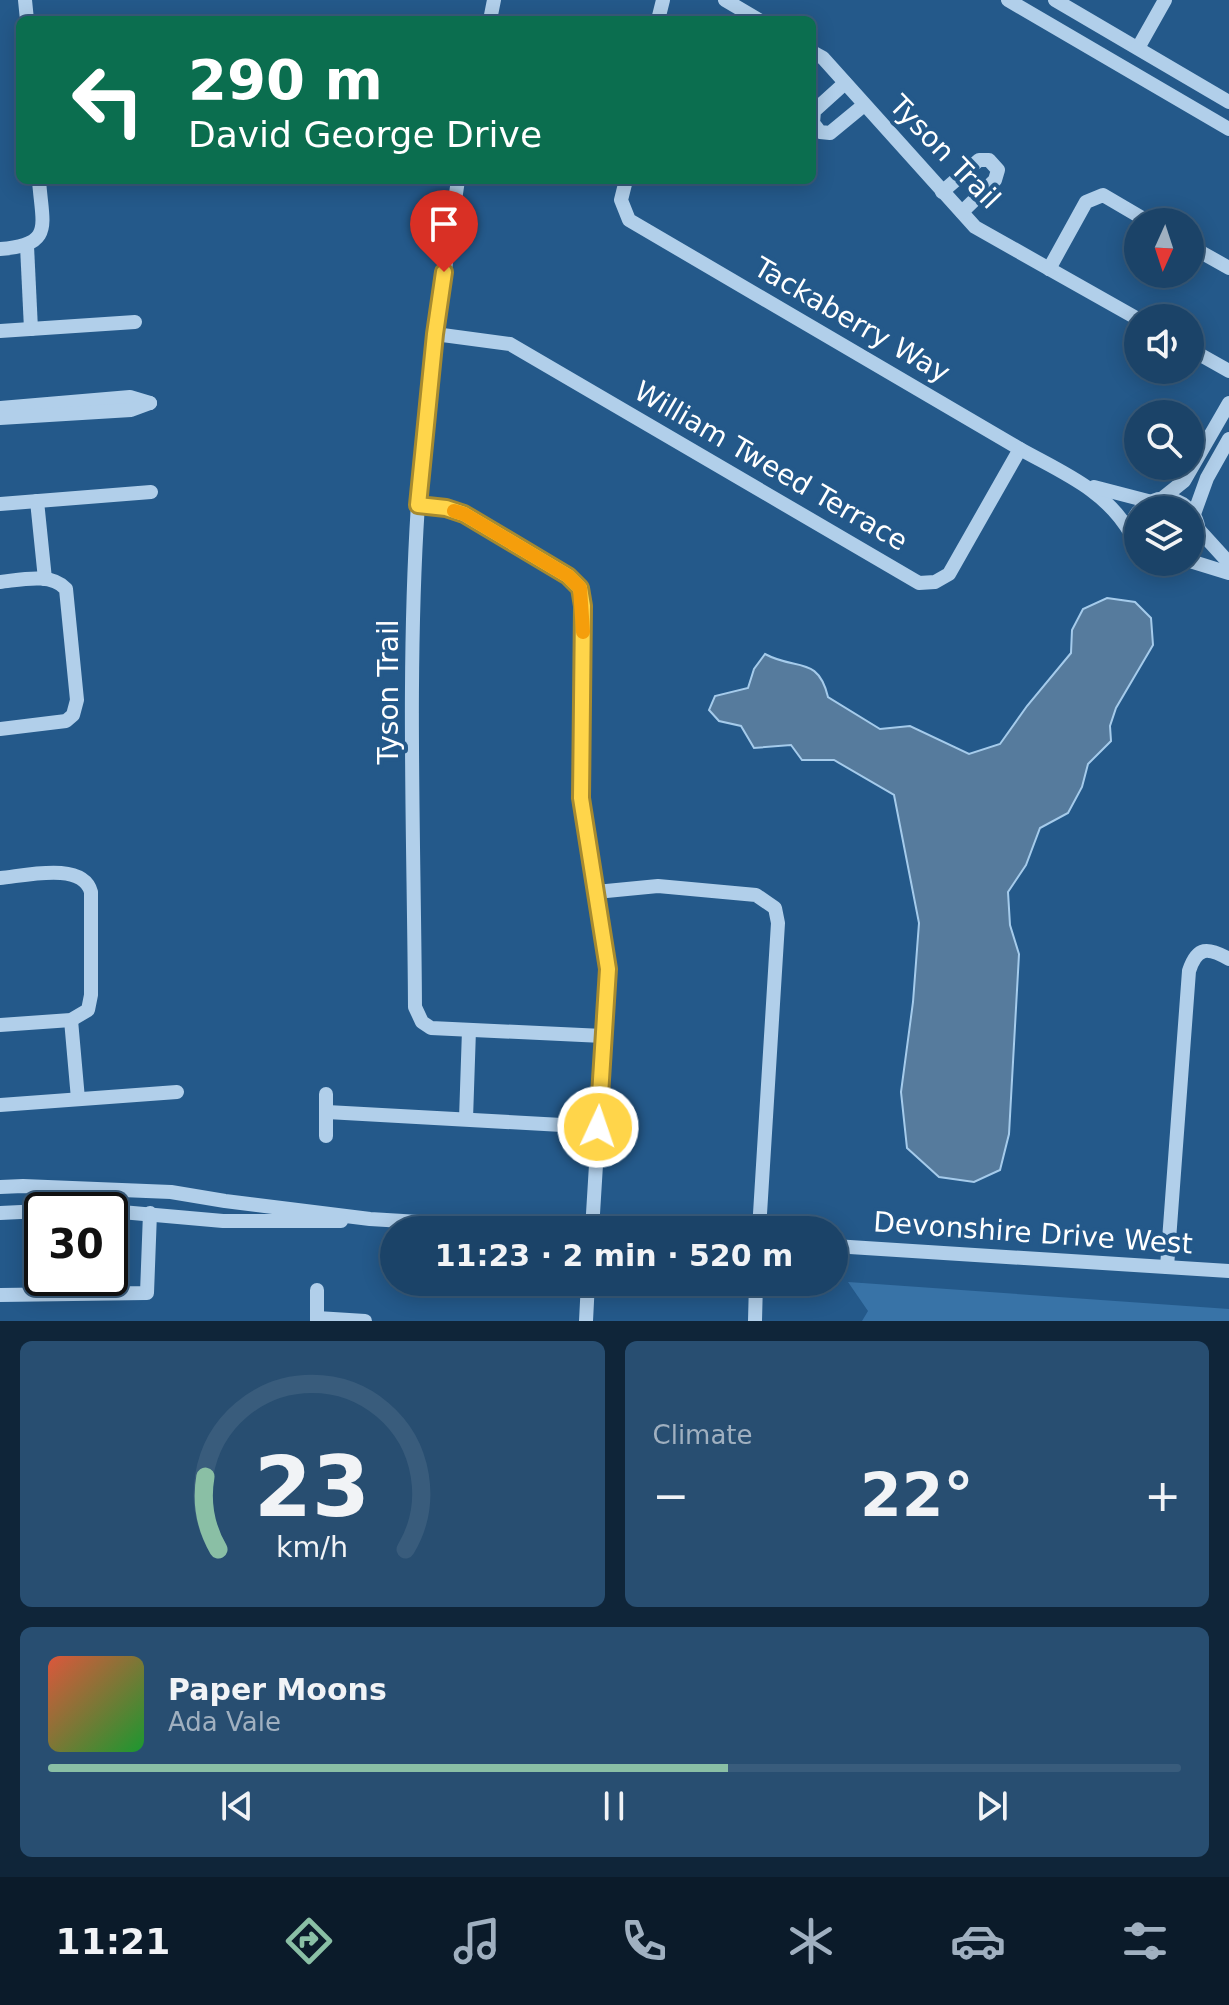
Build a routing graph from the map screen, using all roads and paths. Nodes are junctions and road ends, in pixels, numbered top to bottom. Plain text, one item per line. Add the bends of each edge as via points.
1 (725, 0) edge
2 (1008, 0) edge
3 (1055, 0) edge
4 (1165, 0) edge
5 (752, 16) edge
6 (1138, 48) junction
7 (816, 54) edge
8 (845, 83) junction
9 (1229, 102) edge
10 (864, 105) junction
11 (816, 109) edge
12 (816, 127) edge
13 (1229, 129) edge
14 (39, 184) edge
15 (457, 184) edge
16 (625, 184) edge
17 (942, 192) junction
18 (1125, 208) edge
19 (962, 212) junction
20 (27, 246) junction
21 (0, 249) edge
22 (1204, 254) edge
23 (1229, 268) edge
24 (1049, 269) junction
25 (1124, 311) edge
26 (135, 322) dead end
27 (31, 329) junction
28 (0, 331) edge
29 (435, 334) junction
30 (1204, 357) edge
31 (1229, 371) edge
32 (1229, 403) edge
33 (0, 408) edge
34 (0, 418) edge
35 (1229, 439) edge
36 (1020, 449) junction
37 (1086, 485) junction
38 (151, 492) dead end
39 (1165, 496) edge
40 (1200, 496) edge
41 (37, 501) junction
42 (1124, 501) edge
43 (0, 504) edge
44 (418, 505) junction
45 (1124, 522) edge
46 (1204, 536) edge
47 (1229, 563) edge
48 (1204, 565) edge
49 (1229, 573) edge
50 (45, 579) junction
51 (0, 582) edge
52 (0, 729) edge
53 (0, 878) edge
54 (596, 892) junction
55 (1229, 959) edge
56 (71, 1020) junction
57 (0, 1025) edge
58 (469, 1030) junction
59 (603, 1036) junction
60 (177, 1092) dead end
61 (326, 1094) dead end
62 (78, 1099) junction
63 (0, 1105) edge
64 (327, 1112) junction
65 (466, 1119) junction
66 (598, 1127) junction
67 (326, 1136) dead end
68 (0, 1187) edge
69 (24, 1212) edge
70 (128, 1212) edge
71 (0, 1213) edge
72 (150, 1213) junction
73 (593, 1216) edge
74 (760, 1216) edge
75 (370, 1219) junction
76 (380, 1220) edge
77 (848, 1247) edge
78 (1167, 1267) junction
79 (1229, 1271) edge
80 (317, 1290) dead end
81 (0, 1295) edge
82 (587, 1296) edge
83 (756, 1296) edge
84 (317, 1320) edge
85 (365, 1321) edge
86 (586, 1321) edge
87 (755, 1321) edge

1 - 5 street
2 - 13 street
3 - 6 street
4 - 6 street
6 - 9 street
7 - 8 street, Tyson Trail
8 - 10 street, Tyson Trail
8 - 11 street
10 - 12 street via 830,133
10 - 17 street, Tyson Trail
14 - 20 street via 42,226
15 - 29 street, Tyson Trail
16 - 36 street, Tackaberry Way via 621,200 629,220
17 - 19 street, Tyson Trail
17 - 19 street via 979,160 989,160 998,170 995,180
18 - 24 street via 1103,195 1086,202
19 - 24 street, Tyson Trail via 975,227
20 - 21 street
20 - 27 street
22 - 23 street
24 - 25 street, Tyson Trail
26 - 27 street
27 - 28 street
29 - 36 street, William Tweed Terrace via 510,344 919,583 949,574
29 - 44 street, Tyson Trail
30 - 31 street
32 - 39 street via 1184,481
33 - 34 street via 130,397 150,403 131,410
35 - 40 street
36 - 37 street, Tackaberry Way
37 - 42 street
37 - 45 street
38 - 41 street
41 - 43 street
41 - 50 street
44 - 54 street via 464,514 580,588 581,798
44 - 58 street, Tyson Trail via 413,660 415,1007 431,1028
46 - 47 street
48 - 49 street
50 - 51 street
50 - 52 street via 62,584 68,597 76,707 66,721
53 - 56 street via 64,872 90,885 91,995 88,1010
54 - 59 street via 608,969
54 - 74 street via 658,886 756,895 775,908
55 - 78 street via 1202,951 1189,971
56 - 57 street
56 - 62 street
58 - 59 street, Tyson Trail
58 - 65 street
59 - 66 street
60 - 62 street
61 - 64 street
62 - 63 street
64 - 65 street
64 - 67 street
65 - 66 street
66 - 73 street
68 - 75 street via 171,1192
69 - 71 street
70 - 72 street
72 - 75 street via 223,1221
72 - 81 street via 147,1293
75 - 76 street
77 - 78 street, Devonshire Drive West
78 - 79 street, Devonshire Drive West
80 - 84 street
82 - 86 street
83 - 87 street
84 - 85 street

